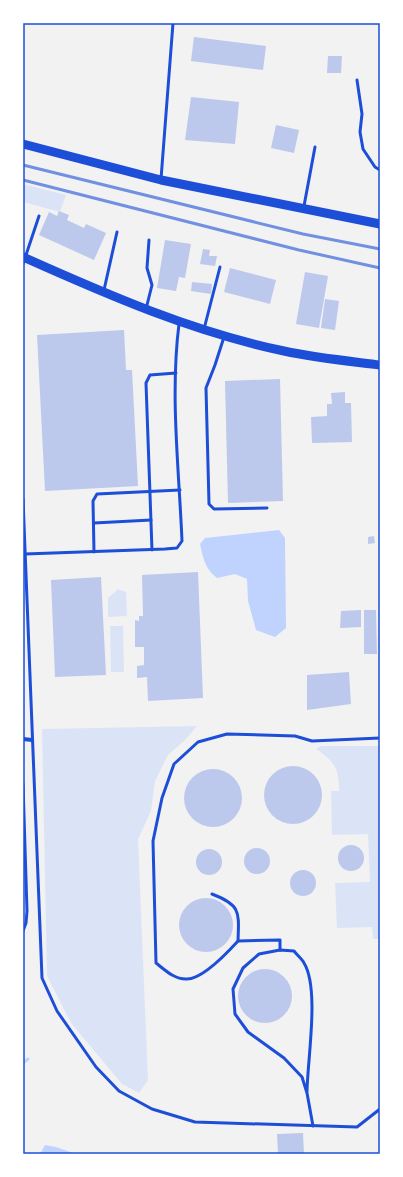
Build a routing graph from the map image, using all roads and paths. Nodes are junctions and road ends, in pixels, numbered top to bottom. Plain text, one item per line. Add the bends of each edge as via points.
1 (173, 23) edge
2 (357, 80) dead end
3 (23, 144) edge
4 (316, 147) dead end
5 (380, 170) edge
6 (161, 180) junction
7 (304, 209) junction
8 (39, 216) dead end
9 (380, 224) edge
10 (117, 232) dead end
11 (149, 240) dead end
12 (24, 260) edge
13 (220, 267) dead end
14 (104, 292) junction
15 (146, 309) junction
16 (179, 322) junction
17 (204, 330) junction
18 (224, 335) junction
19 (380, 365) edge
20 (176, 373) junction
21 (180, 490) junction
22 (150, 491) junction
23 (23, 499) edge
24 (267, 508) dead end
25 (151, 520) junction
26 (94, 523) junction
27 (152, 550) junction
28 (94, 552) junction
29 (25, 554) junction
30 (380, 738) edge
31 (23, 739) edge
32 (32, 740) junction
33 (23, 784) edge
34 (212, 894) dead end
35 (23, 930) edge
36 (238, 941) junction
37 (280, 950) junction
38 (307, 1093) junction
39 (380, 1109) edge
40 (313, 1126) junction

1 - 6 lane
2 - 5 lane via 362,114 360,132 363,149
3 - 6 main road
4 - 7 lane
6 - 7 main road
7 - 9 main road
8 - 12 lane
10 - 14 lane
11 - 15 lane via 147,268 152,285
12 - 14 main road
13 - 17 lane
14 - 15 main road
15 - 16 main road
16 - 17 main road
16 - 20 lane
17 - 18 main road
18 - 19 main road via 285,351
18 - 24 lane via 206,388 209,504 214,509
20 - 21 lane
20 - 22 lane via 150,375 146,383
21 - 22 lane
21 - 27 lane via 182,541 177,548
22 - 25 lane
22 - 26 lane via 97,494 93,501
23 - 29 lane
25 - 26 lane
25 - 27 lane
26 - 28 lane
27 - 28 lane
28 - 29 lane
29 - 32 lane
30 - 36 lane via 312,741 295,736 227,734 198,742 174,764 162,798 153,841 156,963 169,974 186,980 199,975 223,957
31 - 32 street
32 - 40 lane via 42,978 57,1011 80,1048 119,1091 152,1109 195,1122
33 - 35 lane via 27,911
34 - 36 lane via 229,900 239,914
36 - 37 lane via 280,940
37 - 38 lane via 294,952 304,964 310,985 311,1038
37 - 38 lane via 259,954 243,968 233,989 235,1014 248,1032 284,1058 302,1077
38 - 40 lane
39 - 40 lane via 357,1127

